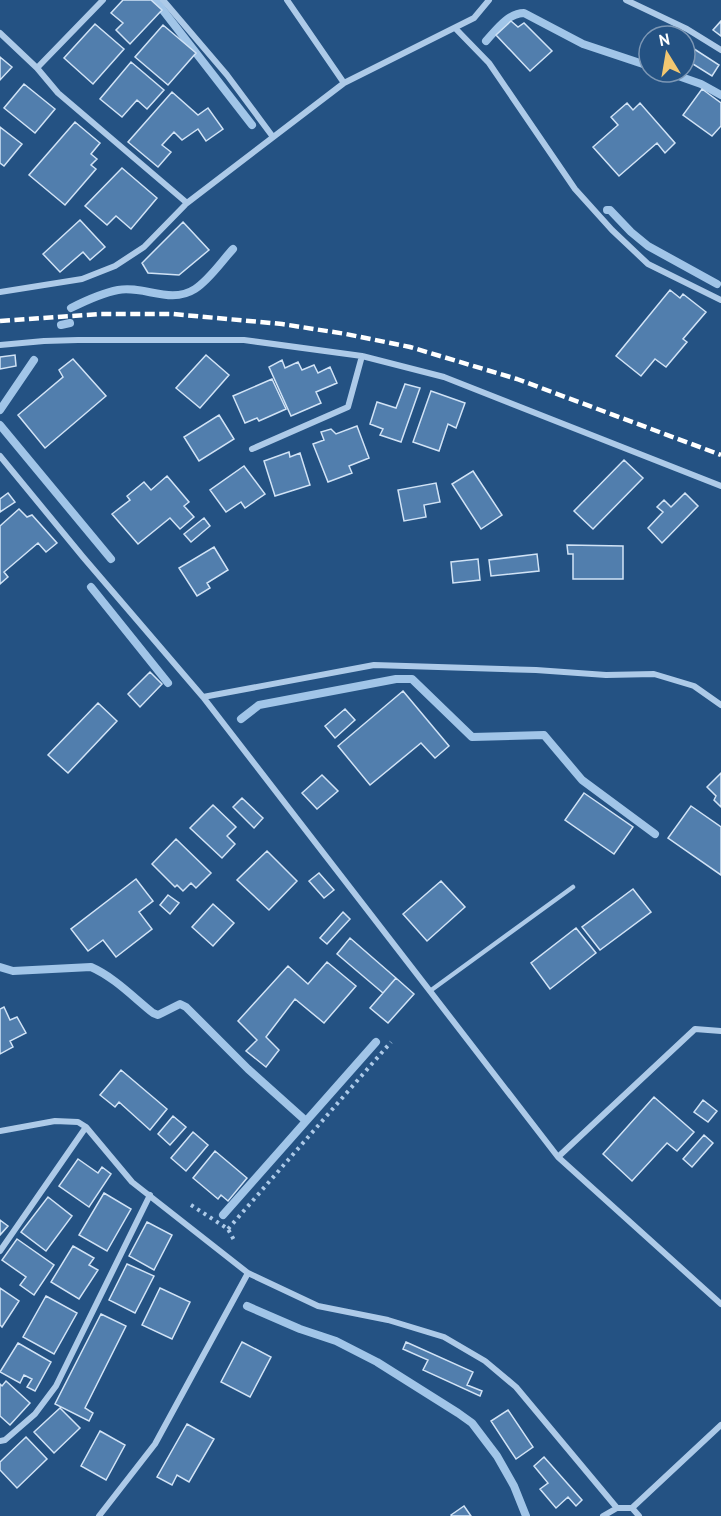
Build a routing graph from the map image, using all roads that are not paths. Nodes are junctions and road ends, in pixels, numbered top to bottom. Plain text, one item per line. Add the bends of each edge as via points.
1 (103, 0) edge
2 (163, 0) edge
3 (287, 0) edge
4 (489, 0) edge
5 (626, 0) edge
6 (455, 28) junction
7 (0, 33) edge
8 (721, 50) edge
9 (37, 68) junction
10 (344, 83) junction
11 (273, 137) junction
12 (187, 203) junction
13 (0, 292) edge
14 (721, 300) edge
15 (0, 345) edge
16 (362, 356) junction
17 (252, 449) dead end
18 (0, 456) edge
19 (721, 486) edge
20 (203, 698) junction
21 (721, 705) edge
22 (573, 887) dead end
23 (430, 991) junction
24 (721, 1031) edge
25 (86, 1127) junction
26 (0, 1131) edge
27 (558, 1157) junction
28 (150, 1195) junction
29 (0, 1251) edge
30 (248, 1274) junction
31 (721, 1304) edge
32 (721, 1425) edge
33 (0, 1441) edge
34 (617, 1508) junction
35 (632, 1509) junction
36 (99, 1516) edge
37 (603, 1516) edge
38 (639, 1516) edge

1 - 9 street
2 - 11 street
3 - 10 street
4 - 6 street via 474,18
5 - 8 street
6 - 10 street
6 - 14 street via 489,63 575,189 612,230 648,264
7 - 9 street
9 - 12 street via 58,93
10 - 11 street
11 - 12 street
12 - 13 street via 144,247 115,266 82,279
15 - 16 street via 78,340 244,340
16 - 17 street via 348,407
16 - 19 street via 444,377
18 - 20 street
20 - 21 street via 374,665 654,674 694,686
20 - 23 street
22 - 23 lane
23 - 27 street
24 - 27 street via 695,1029
25 - 26 street via 78,1122 56,1121
25 - 28 street via 132,1182
25 - 29 street
27 - 31 street
28 - 30 street
28 - 33 street via 56,1386 35,1414
30 - 34 street via 318,1306 388,1320 444,1337 485,1361 516,1387
30 - 36 street via 155,1444
32 - 35 street
34 - 35 street
34 - 37 street
35 - 38 street

